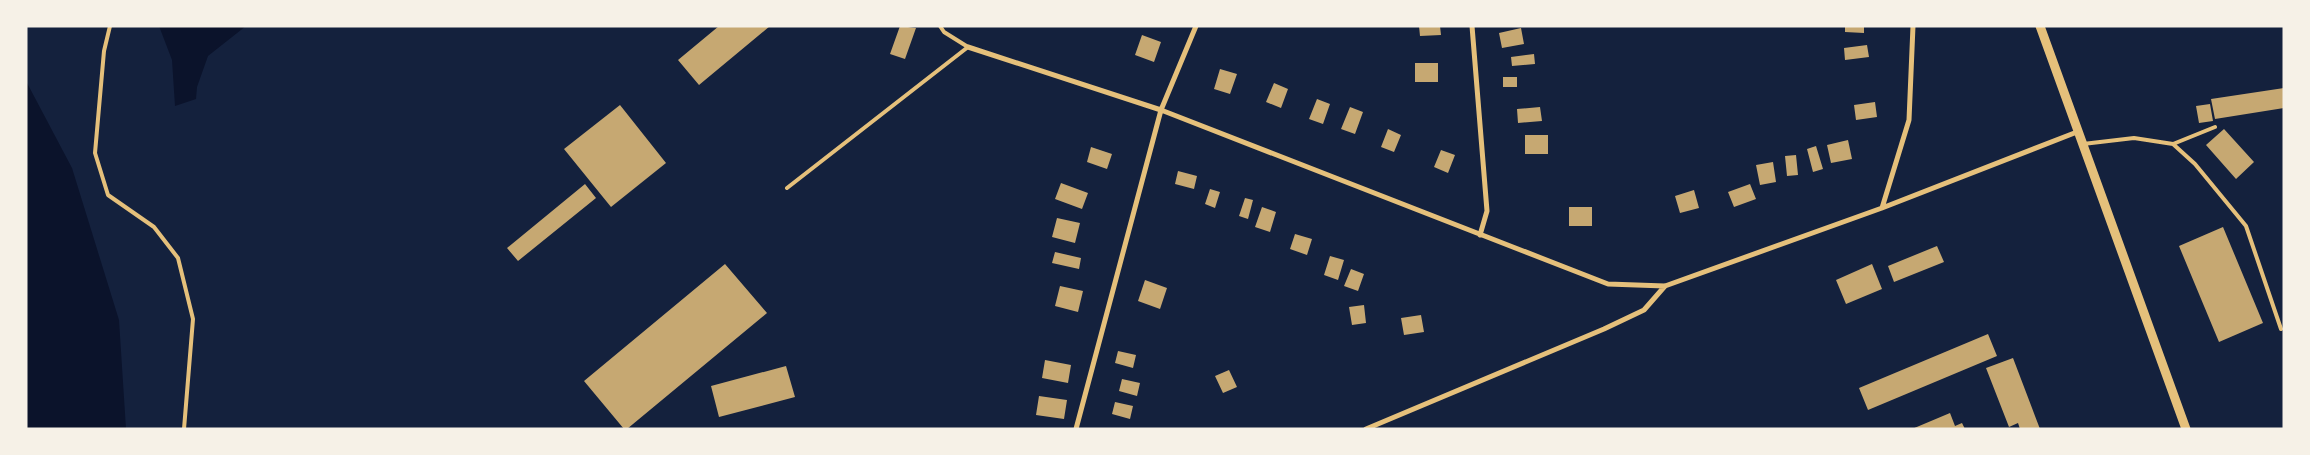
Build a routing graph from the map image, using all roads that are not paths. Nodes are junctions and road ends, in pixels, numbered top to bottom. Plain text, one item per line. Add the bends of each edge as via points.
1 (110, 26) edge
2 (940, 26) edge
3 (1196, 26) edge
4 (1472, 26) edge
5 (1913, 26) edge
6 (2040, 26) edge
7 (968, 47) junction
8 (1161, 110) junction
9 (2215, 127) dead end
10 (2076, 132) junction
11 (2081, 144) junction
12 (2173, 144) junction
13 (788, 188) dead end
14 (1882, 208) junction
15 (1480, 235) junction
16 (1665, 286) junction
17 (2282, 329) dead end
18 (184, 429) edge
19 (1076, 429) edge
20 (1366, 429) edge
21 (2186, 429) edge

1 - 18 lane via 104,51 95,153 108,195 154,227 178,258 193,319
2 - 7 lane
3 - 8 street
4 - 15 street via 1487,211
5 - 14 street via 1909,120
6 - 10 street
7 - 8 street
7 - 13 lane
8 - 15 street
8 - 19 street
9 - 12 lane
10 - 11 street
10 - 14 street
11 - 12 lane via 2134,138
11 - 21 street
12 - 17 lane via 2246,226
14 - 16 street
15 - 16 street via 1608,284
16 - 20 street via 1644,310

